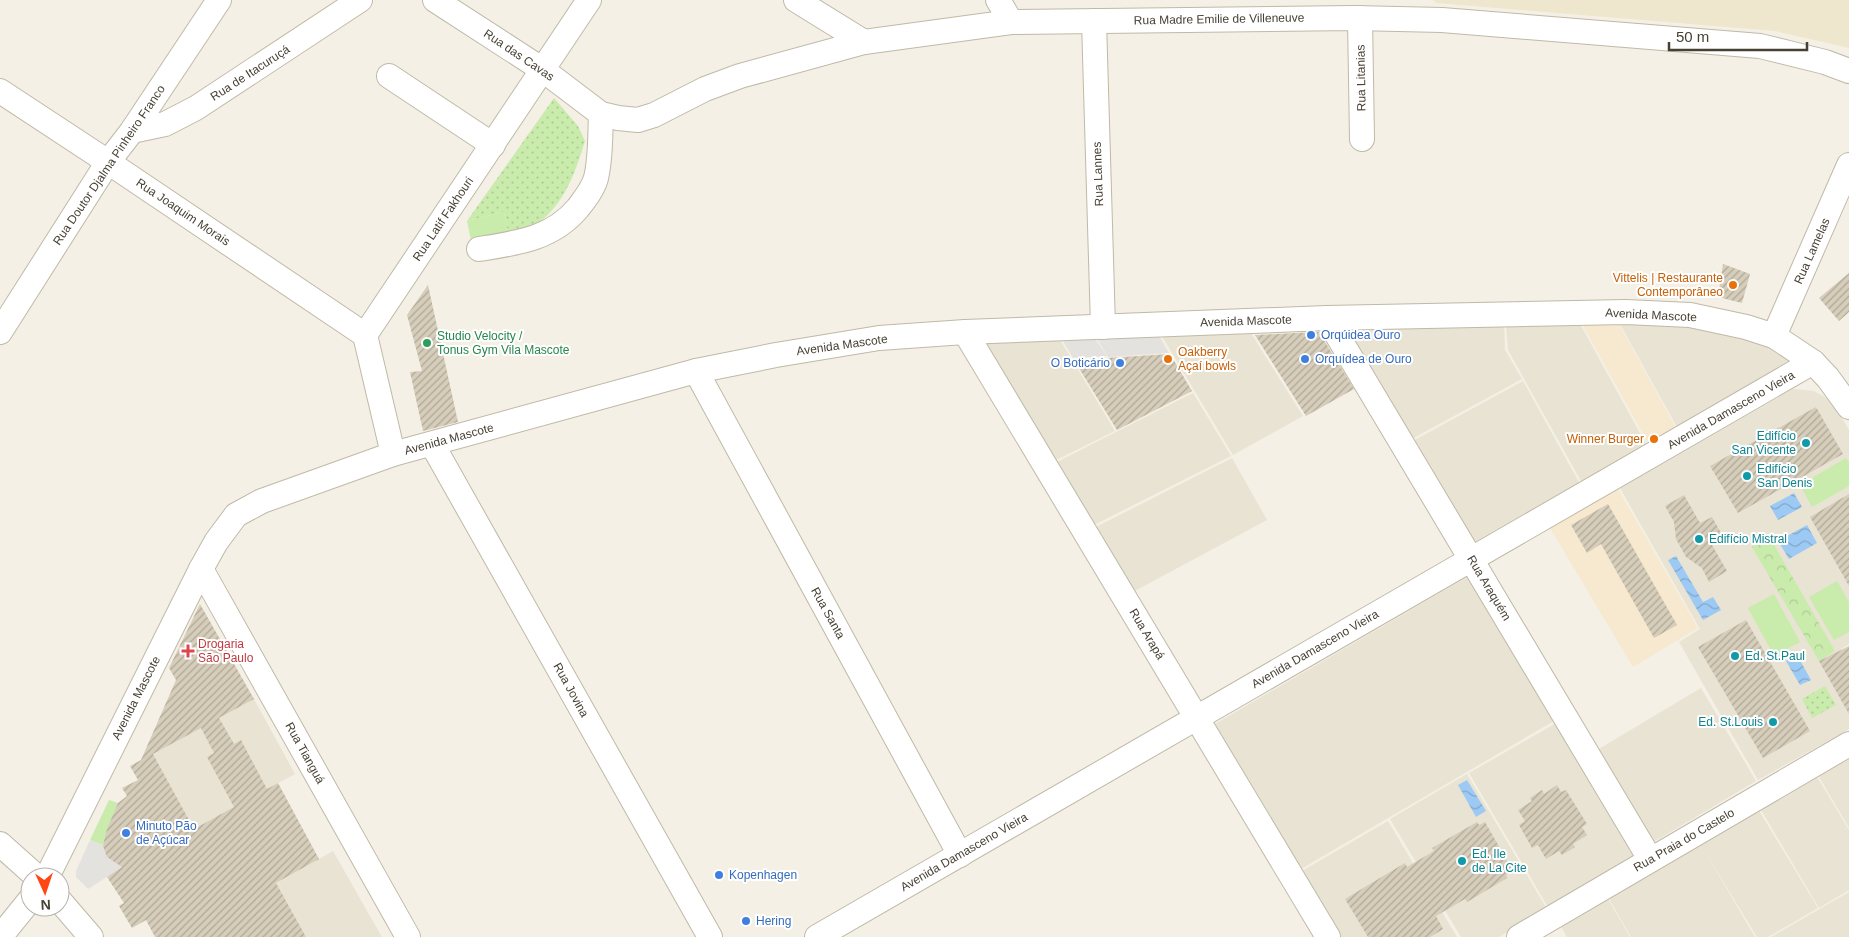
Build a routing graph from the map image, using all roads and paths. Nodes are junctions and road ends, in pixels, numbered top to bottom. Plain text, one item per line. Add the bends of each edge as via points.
1 (218, 0) edge
2 (360, 0) edge
3 (435, 0) edge
4 (590, 0) edge
5 (796, 0) edge
6 (998, 0) edge
7 (1395, 9) edge
8 (1360, 12) edge
9 (1094, 20) junction
10 (1011, 22) junction
11 (864, 42) junction
12 (543, 70) junction
13 (1849, 70) edge
14 (389, 76) dead end
15 (0, 91) edge
16 (601, 114) junction
17 (132, 131) junction
18 (1362, 139) dead end
19 (492, 145) junction
20 (108, 162) junction
21 (1849, 165) edge
22 (479, 249) dead end
23 (1327, 318) junction
24 (1103, 327) junction
25 (0, 332) edge
26 (965, 332) junction
27 (365, 335) junction
28 (1774, 336) junction
29 (1813, 362) junction
30 (696, 371) junction
31 (1849, 406) edge
32 (432, 444) junction
33 (393, 454) junction
34 (1472, 559) junction
35 (201, 569) junction
36 (1196, 717) junction
37 (1849, 744) edge
38 (0, 844) edge
39 (960, 855) junction
40 (1650, 859) junction
41 (26, 867) edge
42 (52, 867) edge
43 (20, 912) edge
44 (70, 913) edge
45 (0, 937) edge
46 (91, 937) edge
47 (408, 937) edge
48 (710, 937) edge
49 (817, 937) edge
50 (1328, 937) edge
51 (1519, 937) edge

1 - 17 street, Rua Doutor Djalma Pinheiro Franco
2 - 17 street, Rua de Itacuruçá via 196,108 165,124
3 - 12 street, Rua das Cavas
4 - 12 street, Rua Latif Fakhouri
5 - 11 street
6 - 10 street
7 - 8 street, Rua Madre Emilie de Villeneuve
7 - 13 street, Rua Madre Emilie de Villeneuve via 1442,20 1760,46
8 - 9 street, Rua Madre Emilie de Villeneuve
8 - 18 street, Rua Litanias
9 - 10 street, Rua Madre Emilie de Villeneuve
9 - 24 street, Rua Lannes
10 - 11 street, Rua Madre Emilie de Villeneuve
11 - 16 street, Rua Madre Emilie de Villeneuve via 740,76 638,120
12 - 16 street, Rua das Cavas
12 - 19 street, Rua Latif Fakhouri
14 - 19 street
15 - 20 street, Rua Joaquim Morais
16 - 22 street via 596,180 570,218 542,236
17 - 20 street, Rua Doutor Djalma Pinheiro Franco
19 - 27 street, Rua Latif Fakhouri
20 - 25 street, Rua Doutor Djalma Pinheiro Franco
20 - 27 street, Rua Joaquim Morais
21 - 28 street, Rua Lamelas
23 - 24 street, Avenida Mascote
23 - 28 street, Avenida Mascote via 1626,312 1690,316 1746,326
23 - 34 street, Rua Araquém
24 - 26 street, Avenida Mascote
26 - 30 street, Avenida Mascote via 879,338
26 - 36 street, Rua Arapá
27 - 33 street
28 - 29 street, Avenida Mascote
29 - 31 street, Avenida Mascote
29 - 34 street, Avenida Damasceno Vieira
30 - 32 street, Avenida Mascote
30 - 39 street, Rua Santa
32 - 33 street, Avenida Mascote
32 - 48 street, Rua Jovina
33 - 35 street, Avenida Mascote via 262,501 236,515
34 - 36 street, Avenida Damasceno Vieira
34 - 40 street, Rua Araquém
35 - 42 street, Avenida Mascote
35 - 47 street, Rua Tianguá
36 - 39 street, Avenida Damasceno Vieira
36 - 50 street, Rua Arapá
37 - 40 street, Rua Praia do Castelo
38 - 41 street
39 - 49 street, Avenida Damasceno Vieira
40 - 51 street, Rua Praia do Castelo
43 - 45 street
44 - 46 street

